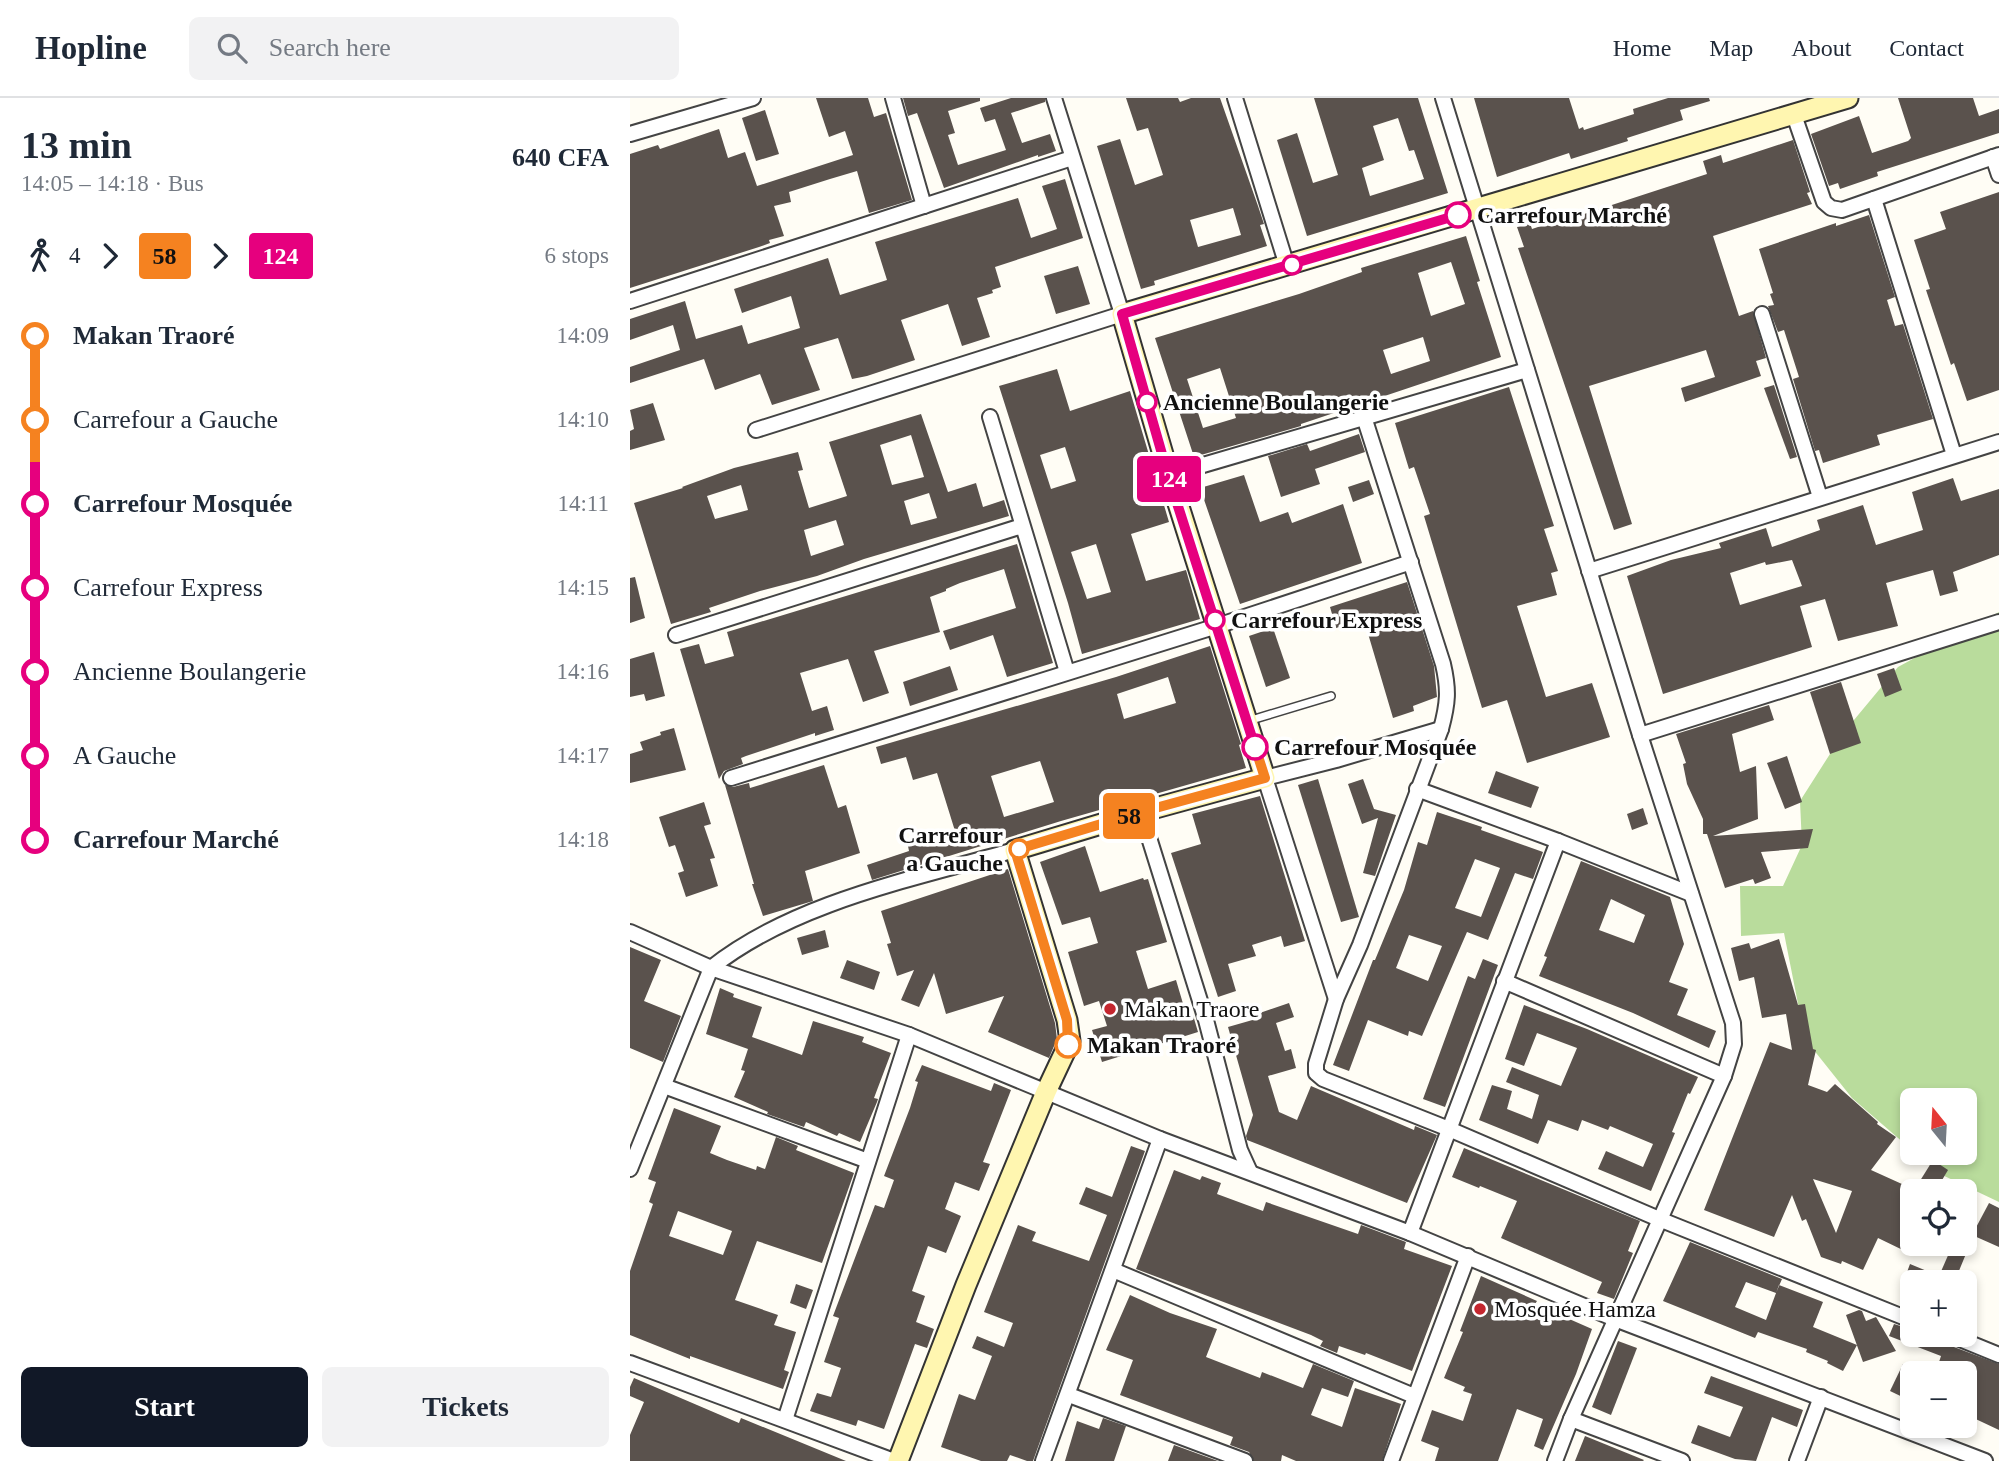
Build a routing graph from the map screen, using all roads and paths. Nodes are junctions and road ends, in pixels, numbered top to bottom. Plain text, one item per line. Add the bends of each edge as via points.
1 (753, 98) edge
2 (893, 98) edge
3 (1054, 98) edge
4 (1236, 98) edge
5 (1443, 98) edge
6 (1848, 98) edge
7 (1794, 115) junction
8 (630, 134) edge
9 (1996, 156) edge
10 (1072, 158) junction
11 (1999, 175) edge
12 (1874, 199) junction
13 (924, 206) junction
14 (1477, 209) junction
15 (1287, 266) junction
16 (630, 301) edge
17 (1122, 314) junction
18 (1762, 314) dead end
19 (1527, 370) junction
20 (990, 417) dead end
21 (1364, 417) junction
22 (756, 430) dead end
23 (1999, 442) edge
24 (1954, 455) junction
25 (1168, 475) junction
26 (1819, 498) junction
27 (1022, 526) junction
28 (1411, 562) junction
29 (1589, 571) junction
30 (1999, 622) edge
31 (1217, 626) junction
32 (676, 635) dead end
33 (1067, 673) junction
34 (1331, 696) dead end
35 (1247, 721) junction
36 (1441, 729) junction
37 (1640, 735) junction
38 (731, 778) dead end
39 (1265, 778) junction
40 (1417, 789) junction
41 (1141, 812) junction
42 (1558, 841) junction
43 (1015, 850) junction
44 (1691, 894) junction
45 (630, 932) edge
46 (711, 968) junction
47 (1504, 981) junction
48 (1336, 999) junction
49 (909, 1035) junction
50 (1724, 1076) junction
51 (664, 1086) junction
52 (1046, 1091) junction
53 (1449, 1129) junction
54 (1160, 1139) junction
55 (868, 1161) junction
56 (630, 1170) edge
57 (1250, 1172) junction
58 (1659, 1219) junction
59 (1410, 1233) junction
60 (1468, 1256) junction
61 (1113, 1270) junction
62 (1900, 1316) edge
63 (1615, 1319) junction
64 (1977, 1346) edge
65 (1999, 1355) edge
66 (630, 1363) edge
67 (1069, 1395) junction
68 (1414, 1396) junction
69 (1821, 1397) junction
70 (1571, 1419) junction
71 (785, 1420) junction
72 (896, 1461) edge
73 (1043, 1461) edge
74 (1245, 1461) edge
75 (1391, 1461) edge
76 (1555, 1461) edge
77 (1682, 1461) edge
78 (1797, 1461) edge
79 (1985, 1461) edge

1 - 8 street
2 - 13 street
3 - 10 street
4 - 15 street
5 - 14 street
6 - 7 street
7 - 12 street via 1824,202 1842,210
7 - 14 street
9 - 11 street
9 - 12 street
10 - 13 street
10 - 17 street
12 - 24 street
13 - 16 street
14 - 15 street
14 - 19 street
15 - 17 street
17 - 22 street
17 - 25 street
18 - 26 street
19 - 21 street
19 - 29 street
20 - 27 street
21 - 25 street
21 - 28 street
23 - 24 street
24 - 26 street
25 - 31 street
26 - 29 street
27 - 32 street
27 - 33 street
28 - 31 street
28 - 36 street via 1449,690
29 - 37 street
30 - 37 street
31 - 33 street
31 - 35 street
33 - 38 street
34 - 35 lane
35 - 39 street
36 - 39 street
36 - 40 street
37 - 44 street
39 - 41 street
39 - 48 street
40 - 42 street
40 - 48 street
41 - 43 street
41 - 57 street
42 - 44 street
42 - 47 street
43 - 46 street via 887,886 784,922
43 - 52 street via 1069,1031 1070,1041
44 - 50 street via 1733,1023 1734,1044
45 - 46 street
46 - 49 street
46 - 51 street
47 - 50 street
47 - 53 street
48 - 53 street via 1316,1073
49 - 52 street
49 - 55 street
50 - 58 street
51 - 55 street
51 - 56 street
52 - 54 street
52 - 72 street
53 - 58 street
53 - 59 street
54 - 57 street
54 - 61 street
55 - 71 street
57 - 59 street
58 - 62 street
58 - 63 street
59 - 60 street
60 - 63 street
60 - 68 street
61 - 67 street
61 - 68 street
63 - 69 street
63 - 70 street
64 - 65 street
66 - 71 street
67 - 73 street
67 - 74 street
68 - 75 street
69 - 78 street
69 - 79 street
70 - 76 street
70 - 77 street
71 - 72 street

